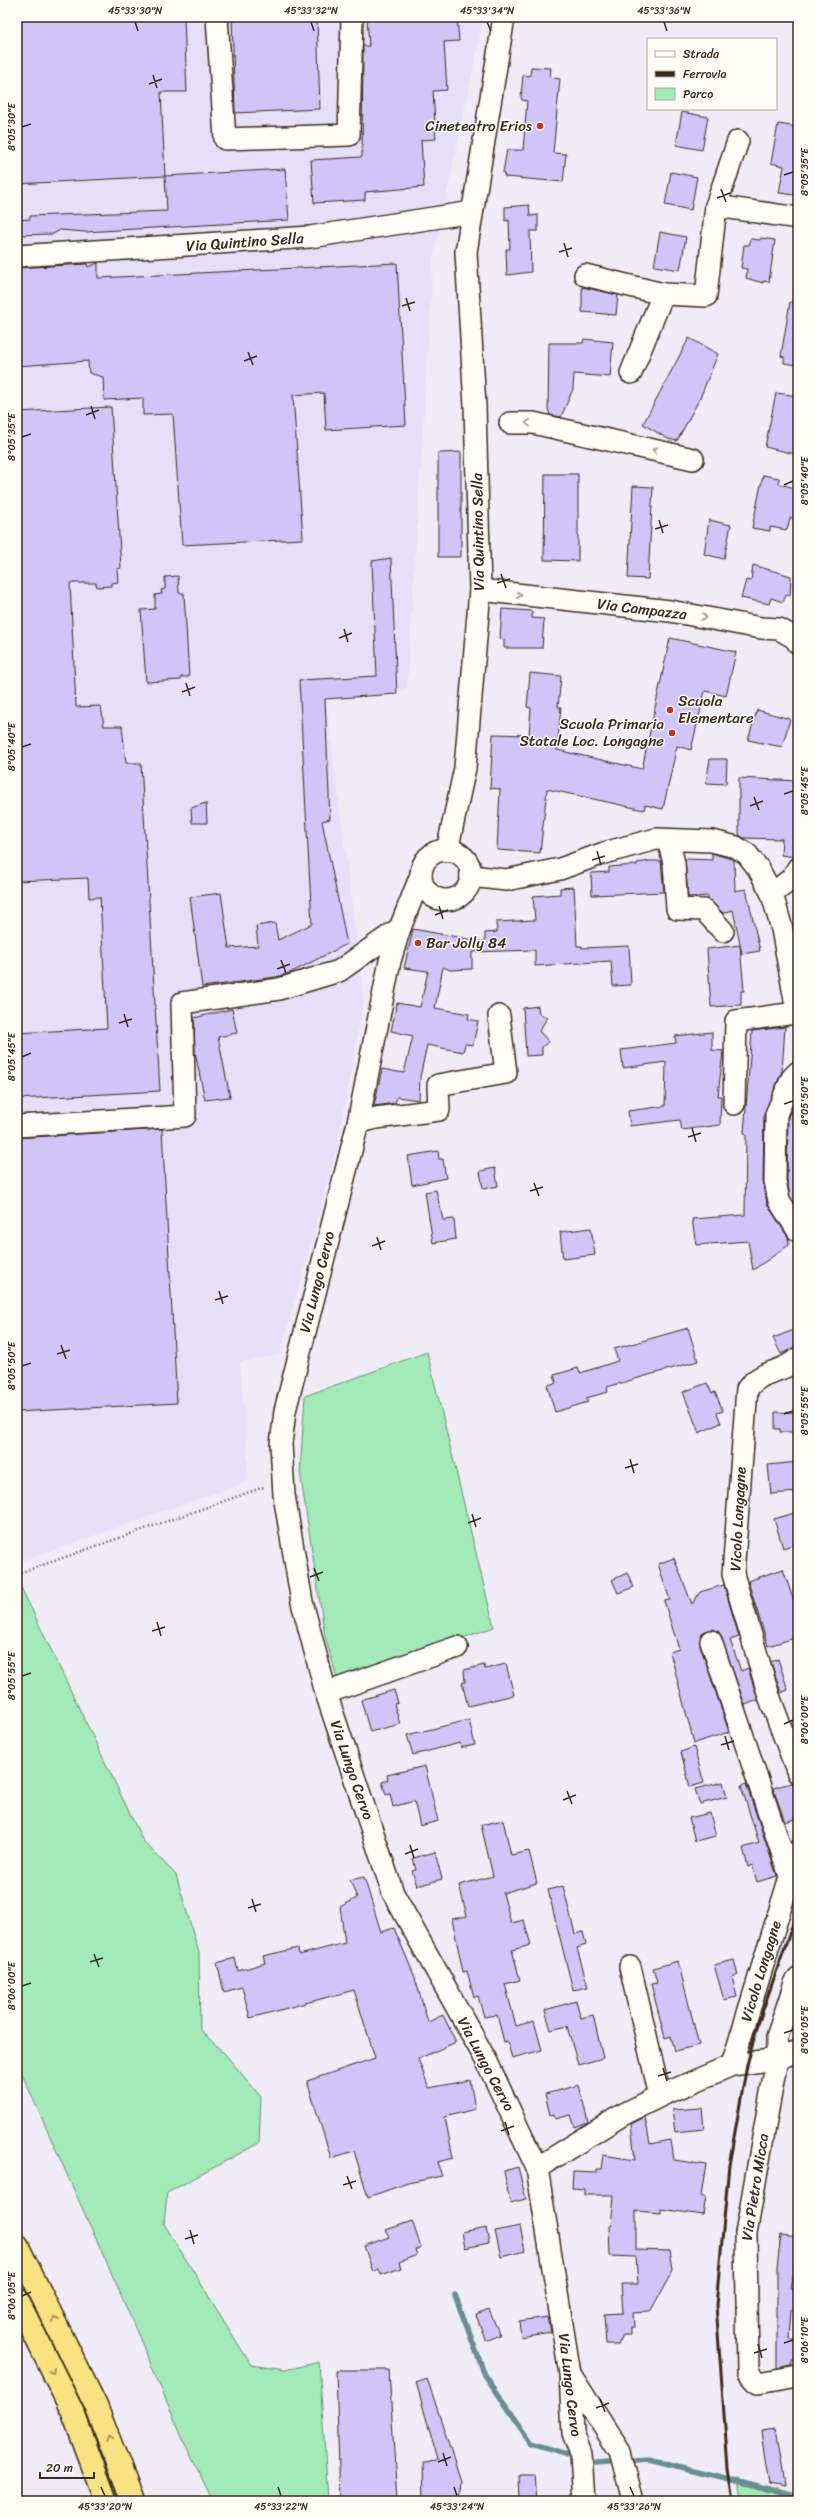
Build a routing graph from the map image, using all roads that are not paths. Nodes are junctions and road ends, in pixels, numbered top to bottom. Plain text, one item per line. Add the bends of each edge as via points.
1 (217, 17) edge
2 (352, 17) edge
3 (504, 17) edge
4 (738, 141) dead end
5 (716, 206) junction
6 (472, 212) junction
7 (798, 218) edge
8 (17, 256) edge
9 (585, 275) dead end
10 (663, 294) junction
11 (630, 373) dead end
12 (510, 423) dead end
13 (693, 458) dead end
14 (480, 590) junction
15 (797, 635) edge
16 (668, 840) junction
17 (447, 850) junction
18 (798, 868) edge
19 (421, 875) junction
20 (471, 876) junction
21 (772, 894) junction
22 (444, 900) junction
23 (409, 905) junction
24 (400, 928) junction
25 (723, 931) dead end
26 (797, 1014) edge
27 (499, 1016) dead end
28 (798, 1072) edge
29 (734, 1104) dead end
30 (358, 1122) junction
31 (17, 1126) edge
32 (798, 1231) edge
33 (798, 1358) edge
34 (711, 1641) dead end
35 (456, 1647) dead end
36 (326, 1693) junction
37 (798, 1773) edge
38 (798, 1851) edge
39 (790, 1876) junction
40 (630, 1967) dead end
41 (798, 1979) edge
42 (798, 2051) edge
43 (777, 2059) junction
44 (732, 2066) junction
45 (660, 2096) junction
46 (537, 2168) junction
47 (17, 2245) edge
48 (17, 2299) edge
49 (570, 2374) junction
50 (798, 2376) edge
51 (604, 2427) junction
52 (582, 2461) junction
53 (106, 2501) edge
54 (133, 2501) edge
55 (584, 2501) edge
56 (633, 2501) edge

1 - 2 street via 225,139 349,136
3 - 6 street, Via Quintino Sella via 488,128
4 - 5 street
5 - 7 street
5 - 10 street via 706,296
6 - 8 street, Via Quintino Sella via 310,237
6 - 14 street, Via Quintino Sella via 466,252 475,406
9 - 10 street
10 - 11 street
13 -> 12 street via 532,423
14 -> 15 street, Via Campazza via 670,611 779,629
14 - 17 street, Via Quintino Sella via 465,768
16 - 20 street via 656,839 604,853 560,869 506,880
16 - 21 street via 712,841 736,847 748,854 755,863
16 - 25 street via 674,864 677,908 704,910
17 - 19 street via 426,860
17 - 20 street via 455,852 467,861
18 - 21 street via 791,879
19 - 22 street via 422,883 430,895
19 - 23 street, Via Lungo Cervo
20 - 22 street via 466,891 452,900
21 - 26 street via 782,929
22 - 23 street
23 - 24 street, Via Lungo Cervo
24 - 30 street, Via Lungo Cervo via 390,961
24 - 31 street via 340,971 279,989 182,1004 185,1116
26 - 29 street via 736,1020
27 - 30 street via 506,1073 438,1085 439,1110
28 - 32 street via 792,1078 776,1114 775,1181 779,1201
30 - 36 street, Via Lungo Cervo via 285,1412 281,1444 282,1480 302,1602
33 - 37 street, Vicolo Longagne via 793,1363 755,1378 747,1389 733,1574 769,1696
34 - 39 street
35 - 36 street
36 - 46 street, Via Lungo Cervo via 394,1893 486,2060
38 - 39 street, Vicolo Longagne
39 - 44 street, Vicolo Longagne
40 - 45 street
41 - 43 street, Via Pietro Micca via 777,2037
42 - 43 street
43 - 44 street
43 - 50 street, Via Pietro Micca via 746,2234 748,2372 758,2383
44 - 45 street
45 - 46 street via 622,2115
46 - 49 street, Via Lungo Cervo
54 -> 47 highway via 96,2406
48 -> 53 highway via 73,2413
49 - 51 street
49 - 52 street, Via Lungo Cervo via 573,2433
51 - 52 street via 590,2439
51 - 56 street via 620,2452
52 - 55 street, Via Lungo Cervo

